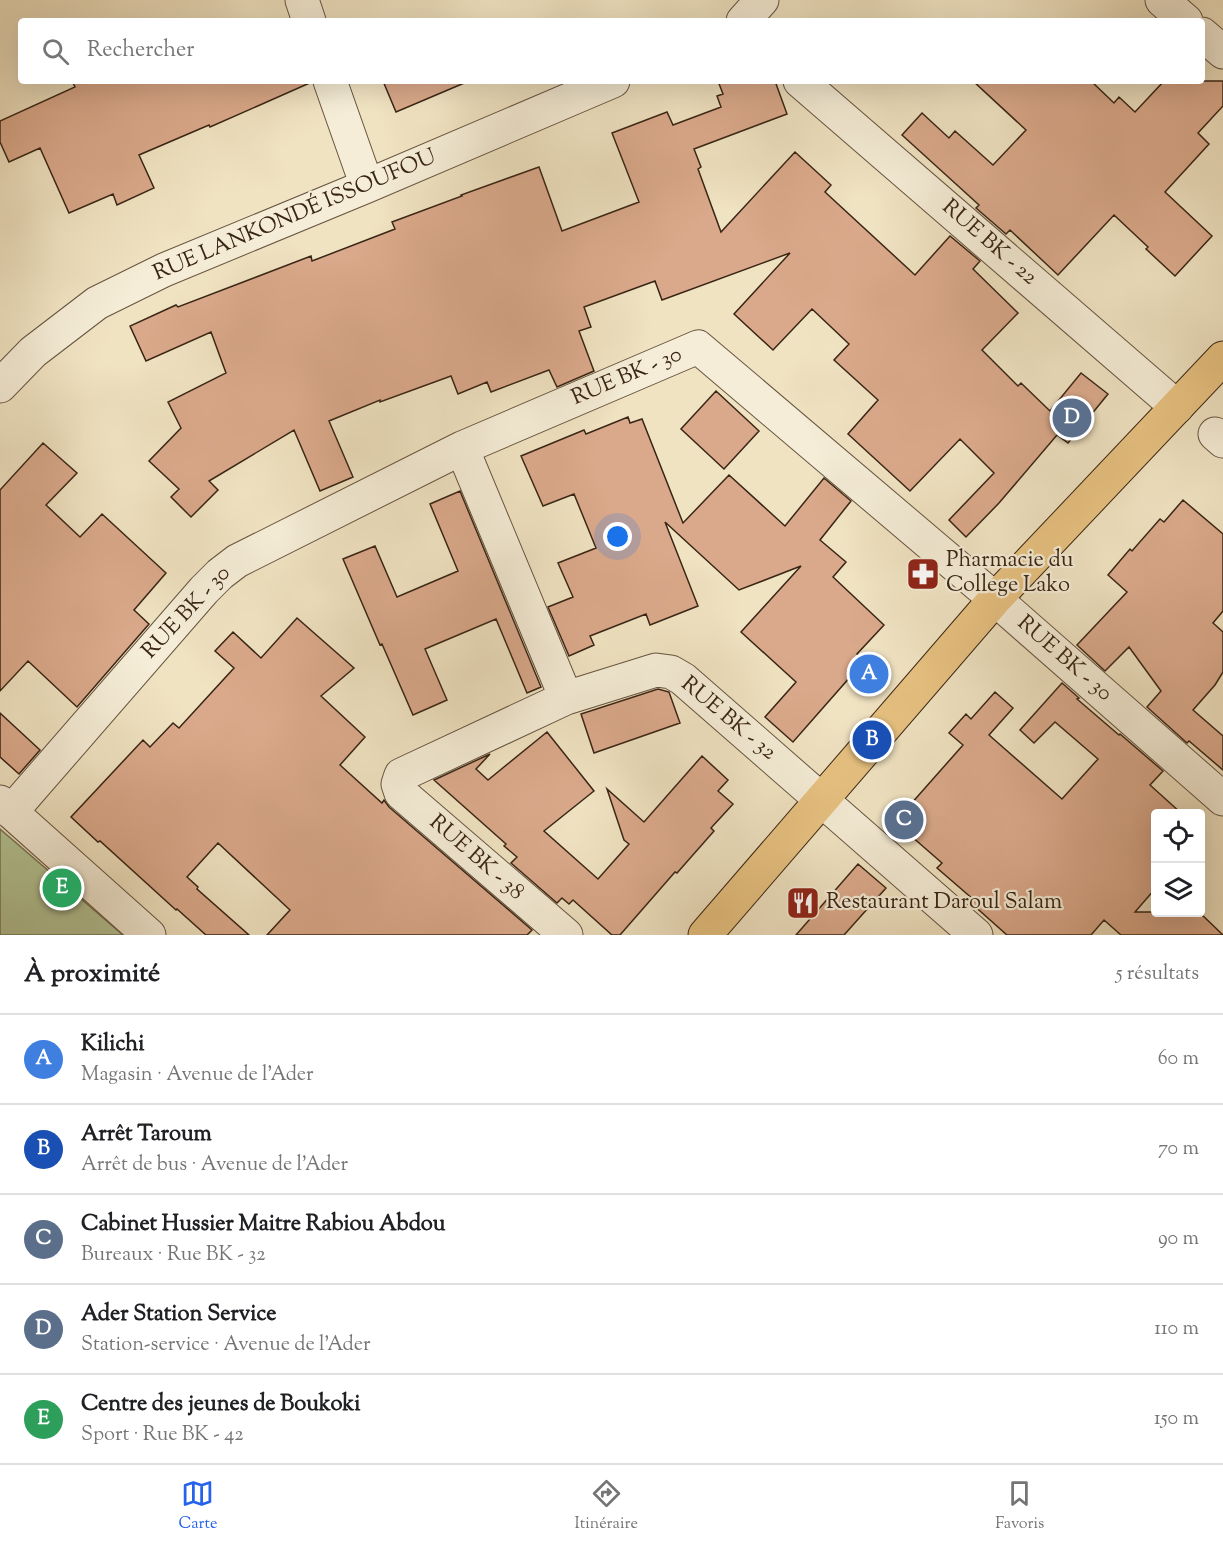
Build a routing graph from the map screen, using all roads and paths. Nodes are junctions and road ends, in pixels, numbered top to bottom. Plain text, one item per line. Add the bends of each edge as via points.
1 (302, 0) edge
2 (762, 0) edge
3 (1162, 0) edge
4 (308, 18) edge
5 (746, 18) edge
6 (1183, 18) edge
7 (1205, 37) edge
8 (1223, 52) edge
9 (331, 84) edge
10 (606, 84) edge
11 (803, 84) edge
12 (367, 186) junction
13 (1223, 358) edge
14 (0, 386) edge
15 (1177, 407) junction
16 (462, 448) junction
17 (995, 599) junction
18 (566, 698) junction
19 (401, 774) joint
20 (822, 798) junction
21 (1223, 799) edge
22 (6, 807) edge
23 (149, 935) edge
24 (566, 935) edge
25 (705, 935) edge
26 (976, 935) edge

1 - 4 street
2 - 5 street
3 - 6 street
7 - 8 street
9 - 12 street
10 - 12 street, RUE LANKONDÉ ISSOUFOU
11 - 15 street, RUE BK - 22
12 - 14 street, RUE LANKONDÉ ISSOUFOU via 164,270 97,303 33,352
13 - 15 main road
15 - 17 main road
16 - 17 street, RUE BK - 30 via 698,347
16 - 18 street
16 - 22 street, RUE BK - 30 via 237,561 219,574
17 - 20 main road
17 - 21 street, RUE BK - 30
18 - 19 street, RUE BK - 32
18 - 20 street, RUE BK - 32 via 656,670 671,672
19 - 24 street, RUE BK - 38 via 401,793
20 - 25 main road
20 - 26 street, RUE BK - 32
22 - 23 street

